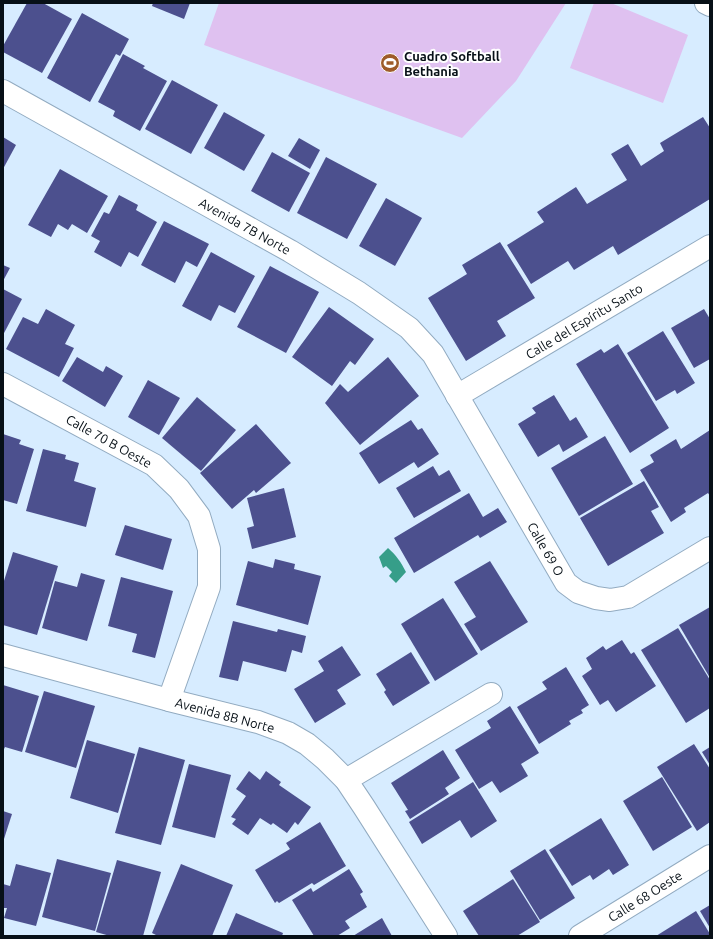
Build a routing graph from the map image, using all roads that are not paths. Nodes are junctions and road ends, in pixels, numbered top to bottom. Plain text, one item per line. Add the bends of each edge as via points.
1 (706, 3) edge
2 (710, 5) edge
3 (3, 91) edge
4 (710, 246) edge
5 (3, 384) edge
6 (457, 396) junction
7 (710, 548) edge
8 (3, 655) edge
9 (491, 694) dead end
10 (169, 700) junction
11 (346, 780) junction
12 (710, 856) edge
13 (446, 936) edge
14 (580, 936) edge

1 - 2 street
3 - 6 street, Avenida 7B Norte via 290,251 359,293 409,328 433,354
4 - 6 street, Calle del Espíritu Santo
5 - 10 street, Calle 70 B Oeste via 154,465 179,489 198,516 209,549 209,587
6 - 7 street, Calle 69 O via 566,583 578,592 610,600 628,597
8 - 10 street, Avenida 8B Norte
9 - 11 street
10 - 11 street, Avenida 8B Norte via 258,722 288,733 307,744
11 - 13 street, Avenida 8B Norte
12 - 14 street, Calle 68 Oeste

